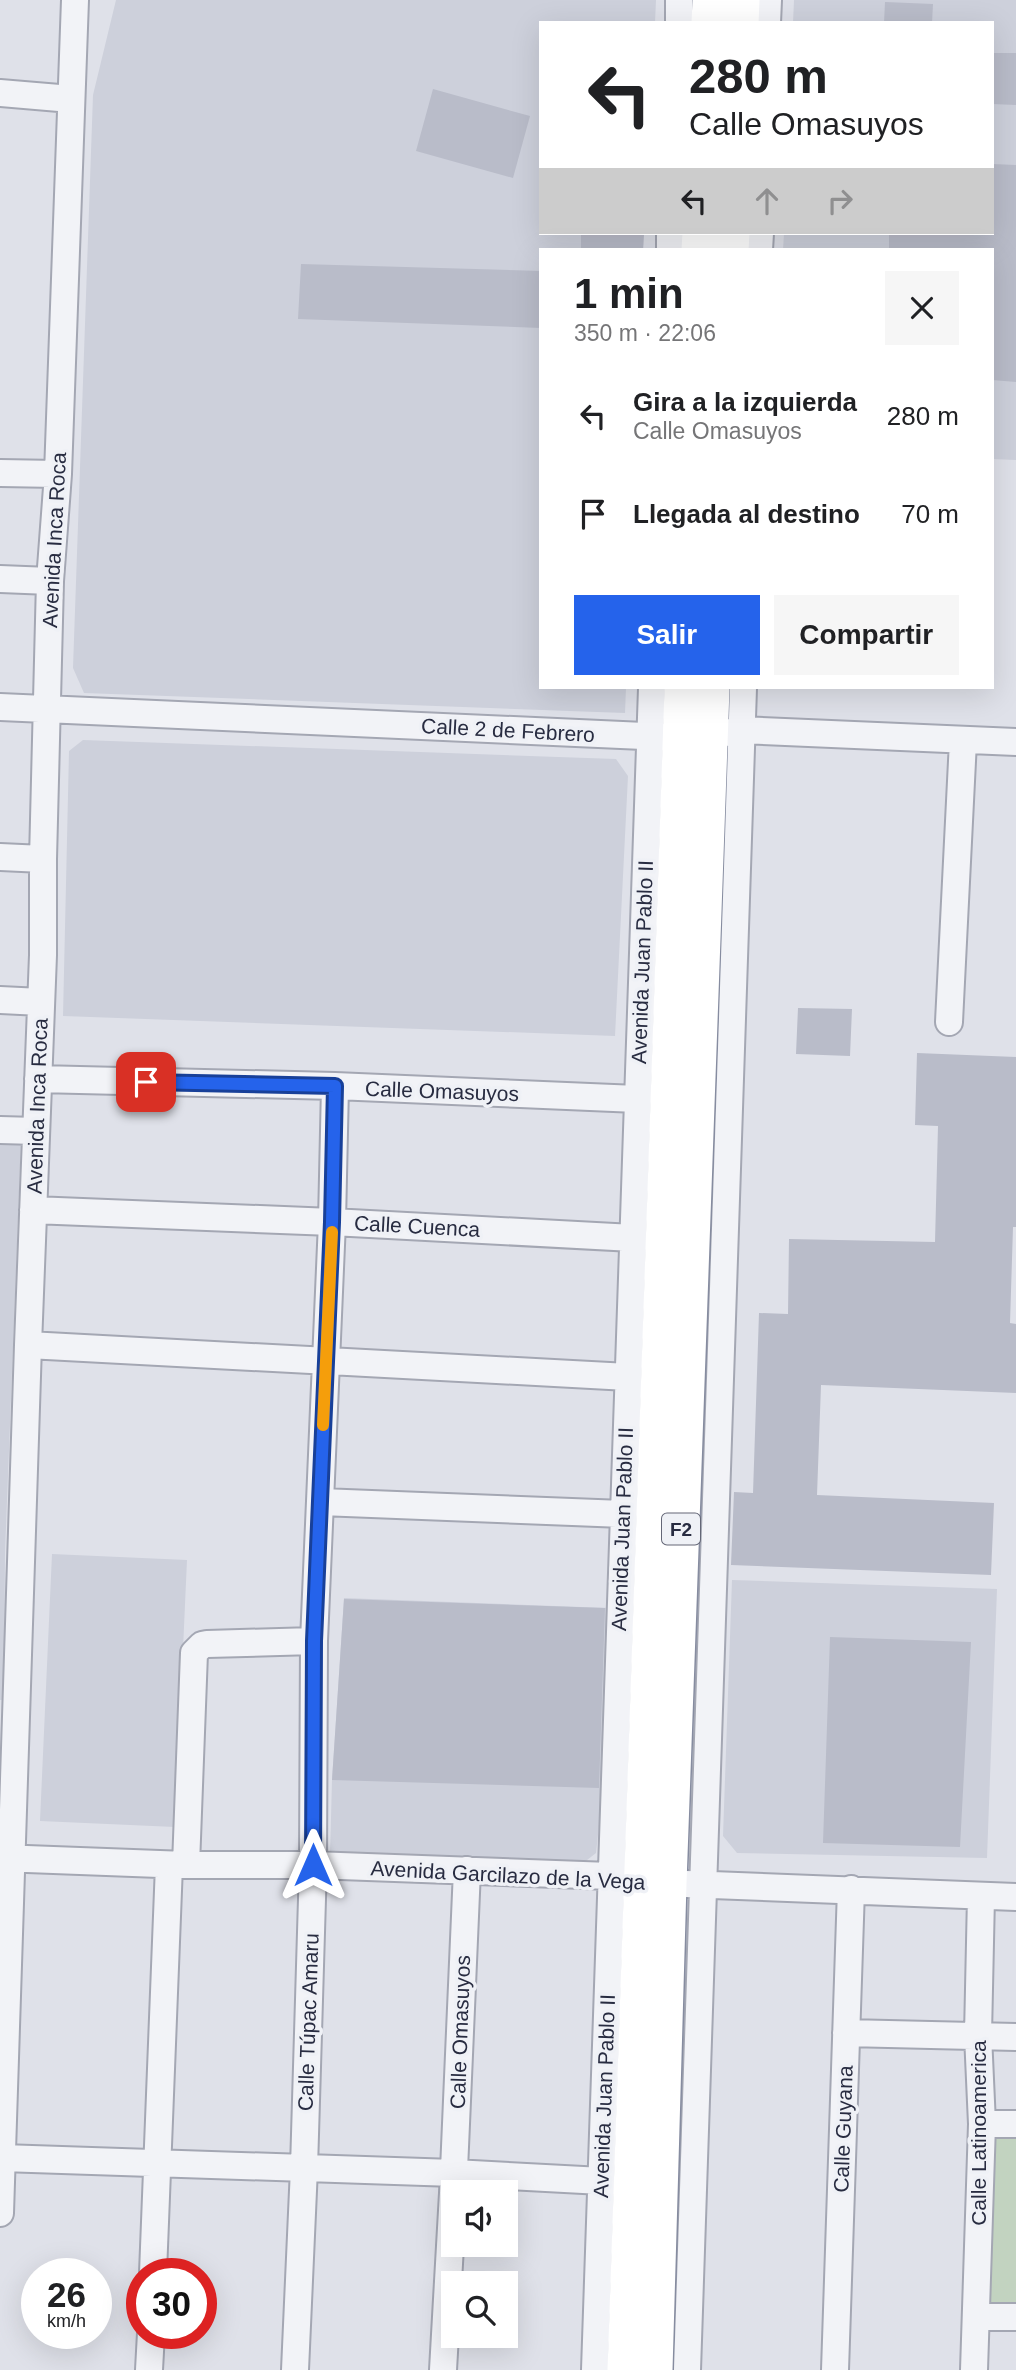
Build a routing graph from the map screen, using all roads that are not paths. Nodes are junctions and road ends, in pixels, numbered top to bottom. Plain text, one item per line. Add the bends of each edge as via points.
1 (75, 0) edge
2 (680, 0) edge
3 (711, 0) edge
4 (741, 0) edge
5 (768, 0) edge
6 (678, 21) edge
7 (710, 21) edge
8 (740, 21) edge
9 (767, 21) edge
10 (0, 93) edge
11 (71, 99) junction
12 (0, 473) edge
13 (58, 474) junction
14 (0, 579) edge
15 (50, 581) junction
16 (653, 689) edge
17 (683, 689) edge
18 (711, 689) edge
19 (742, 689) edge
20 (0, 707) edge
21 (47, 709) junction
22 (695, 735) junction
23 (963, 741) junction
24 (1016, 743) edge
25 (0, 857) edge
26 (43, 859) junction
27 (0, 1000) edge
28 (41, 1002) junction
29 (949, 1022) dead end
30 (38, 1079) junction
31 (335, 1086) junction
32 (637, 1099) junction
33 (0, 1130) edge
34 (36, 1131) junction
35 (33, 1210) junction
36 (332, 1222) junction
37 (633, 1238) junction
38 (27, 1345) junction
39 (325, 1361) junction
40 (628, 1377) junction
41 (321, 1502) junction
42 (623, 1514) junction
43 (314, 1641) junction
44 (6, 1859) edge
45 (178, 1865) junction
46 (313, 1865) junction
47 (467, 1870) junction
48 (656, 1882) junction
49 (851, 1889) junction
50 (981, 1896) junction
51 (1016, 1897) edge
52 (846, 2033) junction
53 (3, 2035) edge
54 (978, 2035) junction
55 (1016, 2037) edge
56 (982, 2124) junction
57 (1016, 2124) edge
58 (2, 2158) junction
59 (158, 2164) junction
60 (304, 2168) junction
61 (454, 2180) edge
62 (602, 2181) junction
63 (441, 2184) edge
64 (518, 2184) edge
65 (0, 2196) edge
66 (450, 2257) edge
67 (154, 2258) edge
68 (976, 2317) junction
69 (1016, 2317) edge
70 (150, 2349) edge
71 (149, 2370) edge
72 (295, 2370) edge
73 (443, 2370) edge
74 (595, 2370) edge
75 (626, 2370) edge
76 (654, 2370) edge
77 (687, 2370) edge
78 (835, 2370) edge
79 (974, 2370) edge

1 - 11 street, Avenida Inca Roca
2 - 6 street
3 - 7 highway
4 - 8 highway
5 - 9 street
10 - 11 street
11 - 13 street, Avenida Inca Roca
12 - 13 street
13 - 15 street, Avenida Inca Roca
14 - 15 street
15 - 21 street, Avenida Inca Roca
16 - 22 street, Avenida Juan Pablo II
17 - 22 highway, Avenida Juan Pablo II / F2
18 - 22 highway, Avenida Juan Pablo II / F2
19 - 22 street, Avenida Juan Pablo II
20 - 21 street, Calle 2 de Febrero
21 - 22 street, Calle 2 de Febrero
21 - 26 street, Avenida Inca Roca
22 - 23 street, Calle 2 de Febrero
22 - 32 street, Avenida Juan Pablo II
22 - 48 highway, Avenida Juan Pablo II / F2
22 - 48 street, Avenida Juan Pablo II
23 - 24 street, Calle 2 de Febrero
23 - 29 street
25 - 26 street
26 - 28 street, Avenida Inca Roca
27 - 28 street
28 - 30 street, Avenida Inca Roca
30 - 31 street, Calle Omasuyos
30 - 34 street, Avenida Inca Roca
31 - 32 street, Calle Omasuyos
31 - 36 street, Calle Túpac Amaru
32 - 37 street, Avenida Juan Pablo II
33 - 34 street
34 - 35 street, Avenida Inca Roca
35 - 36 street, Calle Cuenca
35 - 38 street, Avenida Inca Roca
36 - 37 street, Calle Cuenca
36 - 39 street, Calle Túpac Amaru
37 - 40 street, Avenida Juan Pablo II
38 - 39 street
38 - 44 street, Avenida Inca Roca
39 - 40 street
39 - 41 street, Calle Túpac Amaru
40 - 42 street, Avenida Juan Pablo II
41 - 42 street
41 - 43 street, Calle Túpac Amaru
42 - 48 street, Avenida Juan Pablo II
43 - 45 street via 207,1644 194,1653
43 - 46 street, Calle Túpac Amaru
44 - 45 street, Avenida Garcilazo de la Vega
44 - 53 street, Avenida Inca Roca
45 - 46 street, Avenida Garcilazo de la Vega
45 - 59 street
46 - 47 street, Avenida Garcilazo de la Vega
46 - 60 street, Calle Túpac Amaru
47 - 48 street, Avenida Garcilazo de la Vega
47 - 61 street, Calle Omasuyos
48 - 49 street, Avenida Garcilazo de la Vega
48 - 62 street, Avenida Juan Pablo II
48 - 75 highway, Avenida Juan Pablo II / F2
48 - 76 highway, Avenida Juan Pablo II / F2
48 - 77 street, Avenida Juan Pablo II
49 - 50 street, Avenida Garcilazo de la Vega
49 - 52 street, Calle Guyana
50 - 51 street, Avenida Garcilazo de la Vega
50 - 54 street, Calle Latinoamerica
52 - 54 street
52 - 78 street, Calle Guyana
53 - 58 street, Avenida Inca Roca
54 - 55 street
54 - 56 street, Calle Latinoamerica
56 - 57 street
56 - 68 street, Calle Latinoamerica
58 - 59 street
58 - 65 street, Avenida Inca Roca
59 - 60 street
59 - 67 street
60 - 63 street
60 - 72 street, Calle Túpac Amaru
62 - 64 street
62 - 74 street, Avenida Juan Pablo II
66 - 73 street, Calle Omasuyos
68 - 69 street
68 - 79 street, Calle Latinoamerica
70 - 71 street

